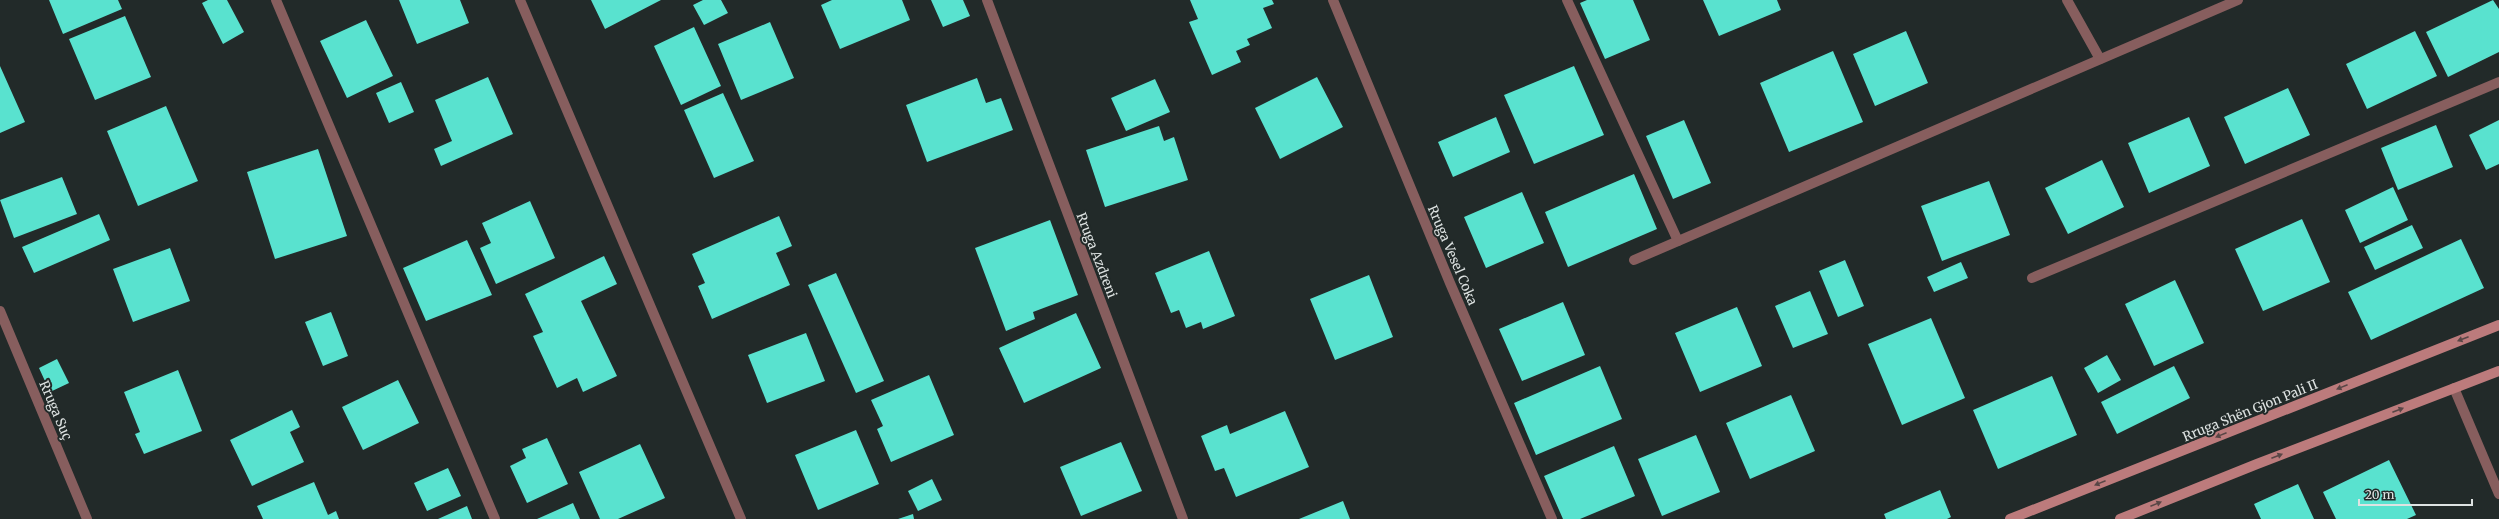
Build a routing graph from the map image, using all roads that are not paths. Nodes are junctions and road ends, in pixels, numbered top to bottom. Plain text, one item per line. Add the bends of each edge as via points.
1 (276, 0) edge
2 (520, 0) edge
3 (987, 0) edge
4 (1333, 0) edge
5 (1567, 0) edge
6 (2067, 0) edge
7 (2238, 0) edge
8 (2100, 60) junction
9 (2499, 82) edge
10 (1678, 241) junction
11 (1634, 260) dead end
12 (2032, 278) dead end
13 (0, 311) edge
14 (2499, 325) edge
15 (2499, 371) edge
16 (2454, 388) junction
17 (2499, 494) edge
18 (87, 519) edge
19 (495, 519) edge
20 (741, 519) edge
21 (1183, 519) edge
22 (1552, 519) edge
23 (2010, 519) edge
24 (2120, 519) edge

1 - 19 street
2 - 20 street
3 - 21 street, Rruga Azdreni
4 - 22 street, Rruga Vesel Coka via 1450,283
5 - 10 street
6 - 8 street
7 - 8 street
8 - 10 street
9 - 12 street
10 - 11 street
13 - 18 street, Rruga Suç
14 -> 23 street, Rruga Shën Gjon Pali II
15 - 16 street
16 - 17 street
24 -> 16 street

